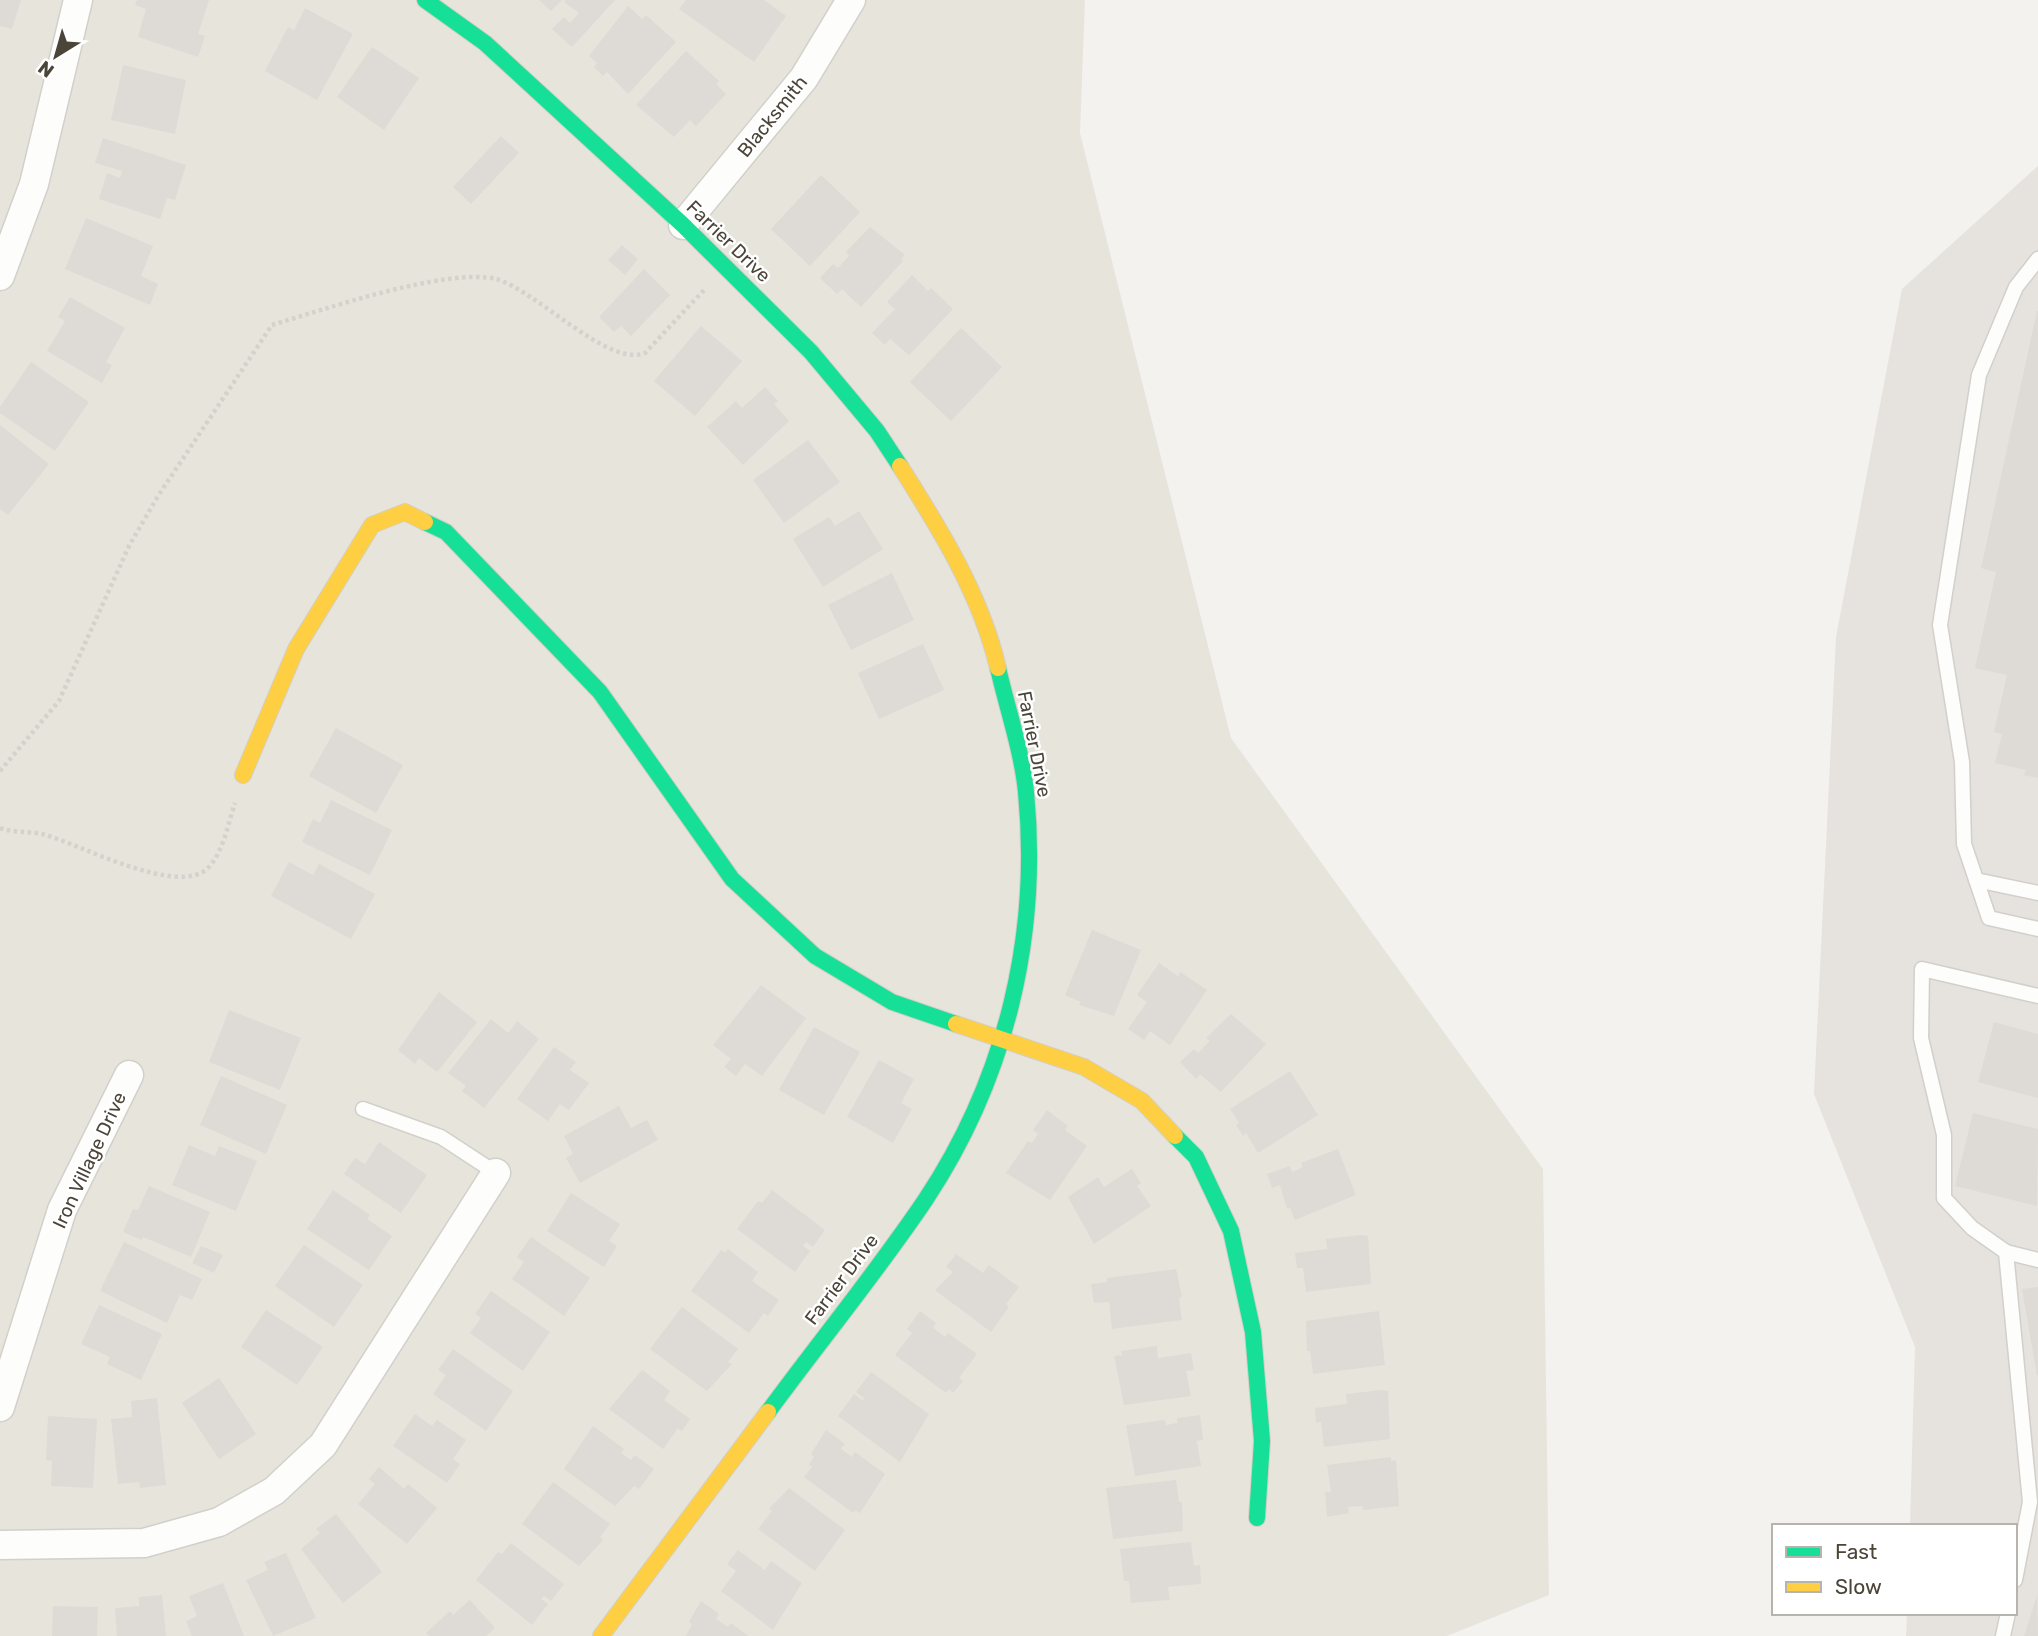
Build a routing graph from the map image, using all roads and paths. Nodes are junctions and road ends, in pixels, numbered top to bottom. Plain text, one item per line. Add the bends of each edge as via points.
1 (78, 0) edge
2 (425, 0) edge
3 (851, 0) edge
4 (683, 225) junction
5 (2038, 260) edge
6 (726, 266) junction
7 (0, 276) edge
8 (0, 771) edge
9 (243, 775) joint
10 (0, 828) edge
11 (1976, 880) junction
12 (2038, 893) edge
13 (2038, 929) edge
14 (2038, 996) edge
15 (1004, 1038) junction
16 (129, 1075) dead end
17 (363, 1109) dead end
18 (496, 1173) joint
19 (2006, 1252) junction
20 (2038, 1260) edge
21 (0, 1407) edge
22 (1257, 1518) dead end
23 (0, 1545) edge
24 (2017, 1570) edge
25 (2008, 1615) edge
26 (601, 1636) edge
27 (2003, 1636) edge

1 - 7 street via 34,184
2 - 4 street, Farrier Drive via 485,43
3 - 4 street, Blacksmith via 804,78
4 - 6 street, Farrier Drive
5 - 11 lane via 2016,288 1979,375 1940,625 1962,762 1964,844
6 - 8 path via 645,353 637,356 609,348 520,289 494,279 463,277 397,289 272,325 129,547 60,701
6 - 15 street, Farrier Drive via 811,352 877,432 940,529 990,633 1026,790 1029,908
9 - 10 path via 221,845 208,868 190,877 148,871 42,834
9 - 15 street via 296,649 372,525 405,512 446,532 600,692 732,879 814,956 892,1002
11 - 12 lane
11 - 13 lane via 1989,918
14 - 19 lane via 1922,969 1921,1038 1944,1135 1944,1198 1972,1228
15 - 22 street via 1084,1067 1142,1101 1196,1157 1231,1231 1253,1332 1262,1441
15 - 26 street, Farrier Drive via 962,1136 926,1199
16 - 21 street, Iron Village Drive via 62,1210
17 - 18 lane via 442,1137
18 - 23 street via 323,1445 274,1490 219,1522 144,1543
19 - 20 lane
19 - 24 lane via 2030,1502
25 - 27 lane

